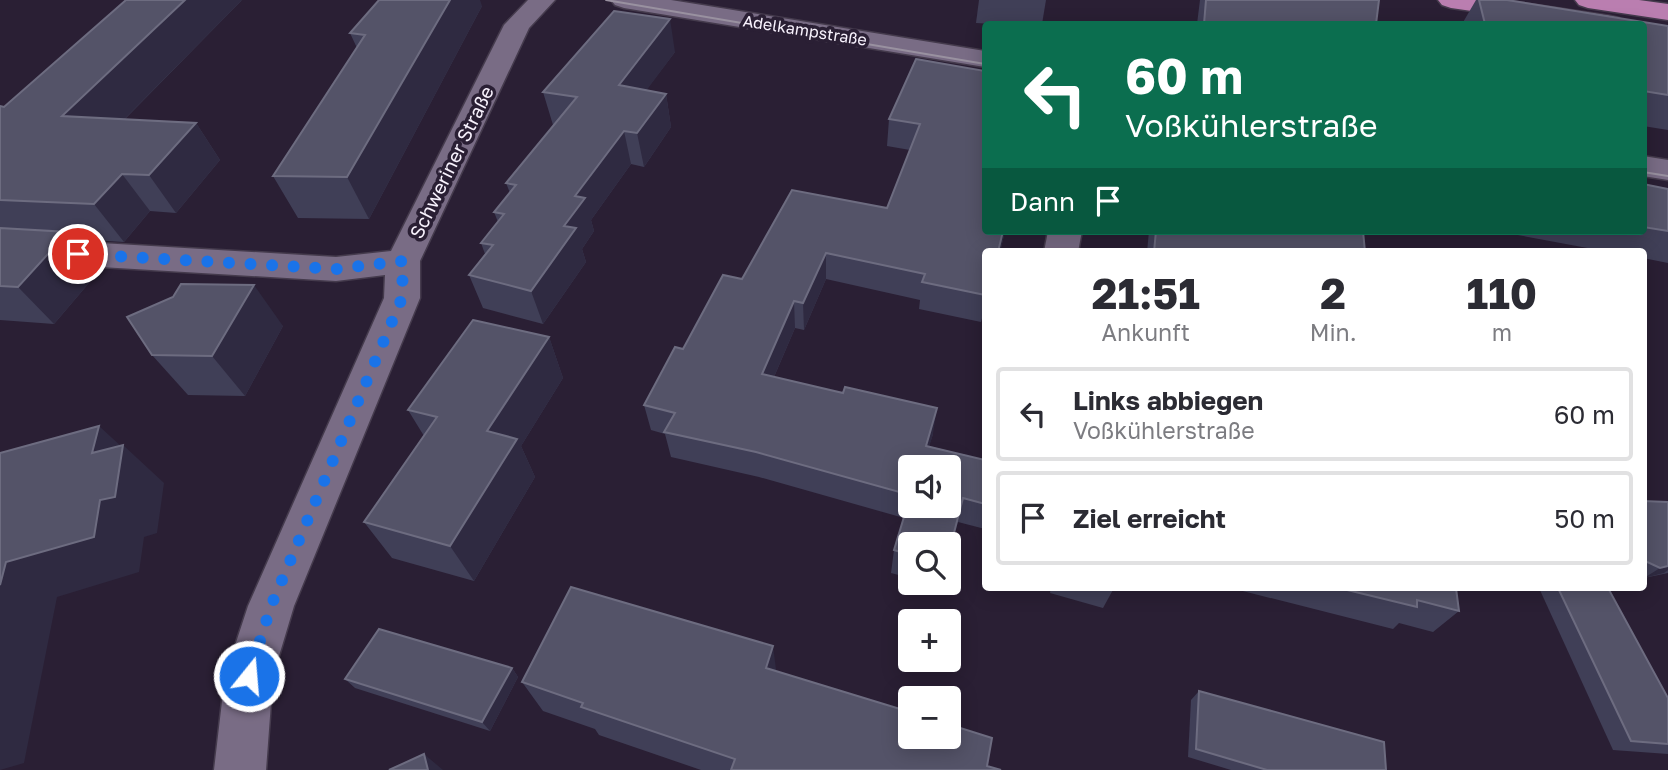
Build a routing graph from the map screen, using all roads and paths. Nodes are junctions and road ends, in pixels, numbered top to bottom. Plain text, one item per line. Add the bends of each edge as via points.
1 (542, 0) edge
2 (624, 0) edge
3 (1451, 0) edge
4 (1588, 0) edge
5 (1668, 12) edge
6 (1590, 21) edge
7 (1647, 30) edge
8 (1668, 33) edge
9 (982, 59) edge
10 (1647, 167) edge
11 (1668, 170) edge
12 (0, 250) edge
13 (403, 261) junction
14 (240, 770) edge

1 - 13 street, Schweriner Straße via 517,25
2 - 9 street, Adelkampstraße
3 - 6 highway
4 - 5 highway
7 - 8 highway
10 - 11 street
12 - 13 street via 336,269
13 - 14 street, Schweriner Straße via 402,298 271,606 249,676

